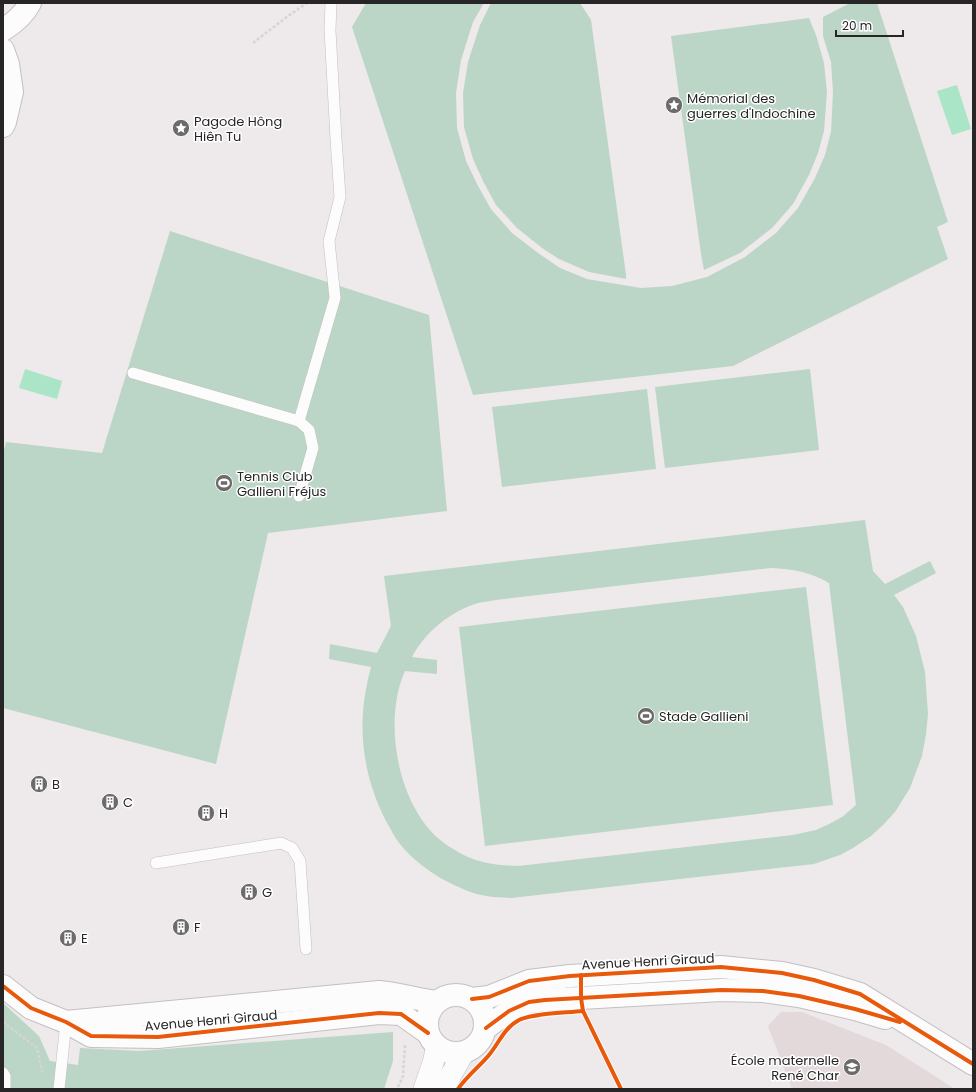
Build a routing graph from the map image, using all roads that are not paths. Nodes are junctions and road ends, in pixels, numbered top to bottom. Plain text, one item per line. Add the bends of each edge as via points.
1 (30, 3) edge
2 (331, 3) edge
3 (3, 30) edge
4 (3, 50) edge
5 (3, 126) edge
6 (133, 373) dead end
7 (299, 421) junction
8 (299, 496) dead end
9 (156, 863) dead end
10 (306, 949) dead end
11 (3, 986) edge
12 (321, 998) junction
13 (472, 999) junction
14 (436, 1002) junction
15 (350, 1016) junction
16 (66, 1022) junction
17 (911, 1026) junction
18 (486, 1028) junction
19 (433, 1040) junction
20 (464, 1052) junction
21 (973, 1064) edge
22 (3, 1073) edge
23 (5, 1089) edge
24 (59, 1089) edge
25 (424, 1089) edge
26 (443, 1089) edge

1 - 3 street via 14,24
2 - 7 lane via 340,197 329,241 335,298
4 - 5 street via 12,92
6 - 7 lane
7 - 8 lane via 309,430 313,448
9 - 10 lane via 281,843 292,848 300,861
11 - 16 street, Avenue Henri Giraud via 31,1008
12 - 14 street, Avenue Henri Giraud via 379,992
12 - 15 street via 335,1010
12 - 16 street, Avenue Henri Giraud
13 - 14 street via 458,994
13 - 17 street, Avenue Henri Giraud via 489,997 528,981 549,978 721,967 782,973 860,994
13 - 18 street via 483,1012
14 - 19 street via 431,1008 427,1025
15 - 16 street, Avenue Henri Giraud via 158,1036 91,1036
15 - 19 street, Avenue Henri Giraud via 401,1014
16 - 24 lane
17 - 18 street, Avenue Henri Giraud via 799,996 763,991 720,990 529,1002 509,1011
17 - 21 street, Avenue Henri Giraud
18 - 20 street via 478,1044
19 - 20 street via 443,1050
19 - 25 street via 433,1063
20 - 26 street
22 - 23 lane

